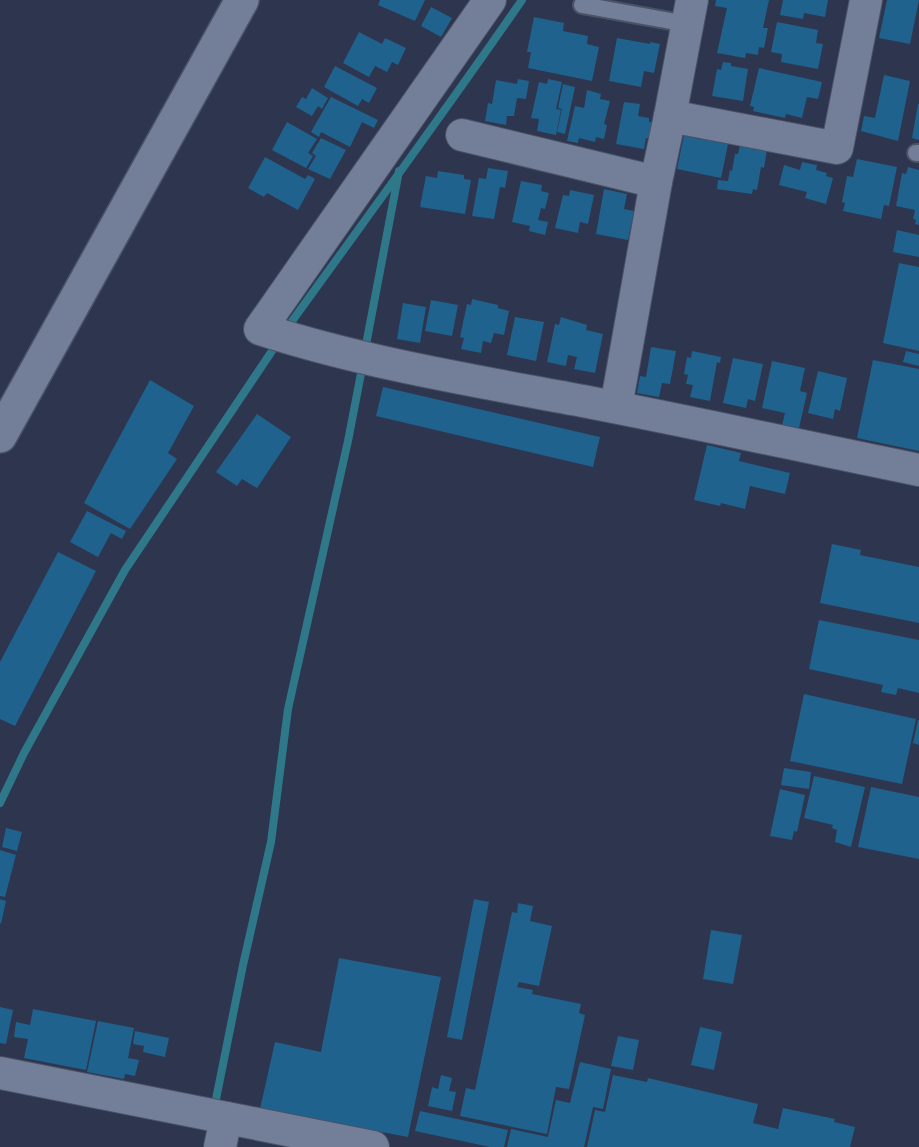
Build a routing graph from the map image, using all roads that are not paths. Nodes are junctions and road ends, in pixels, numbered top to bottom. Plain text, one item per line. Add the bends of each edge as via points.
1 (242, 0) edge
2 (490, 0) edge
3 (866, 0) edge
4 (582, 5) dead end
5 (689, 12) edge
6 (670, 116) junction
7 (462, 135) dead end
8 (656, 182) junction
9 (616, 407) junction
10 (0, 436) edge
11 (919, 470) edge
12 (0, 1073) edge
13 (223, 1132) edge
14 (373, 1147) edge

1 - 10 street
2 - 9 street via 260,329 432,372
3 - 6 street via 837,148
4 - 5 lane
5 - 6 street
6 - 8 street
7 - 8 street
8 - 9 street
9 - 11 street
12 - 13 street
13 - 14 street

